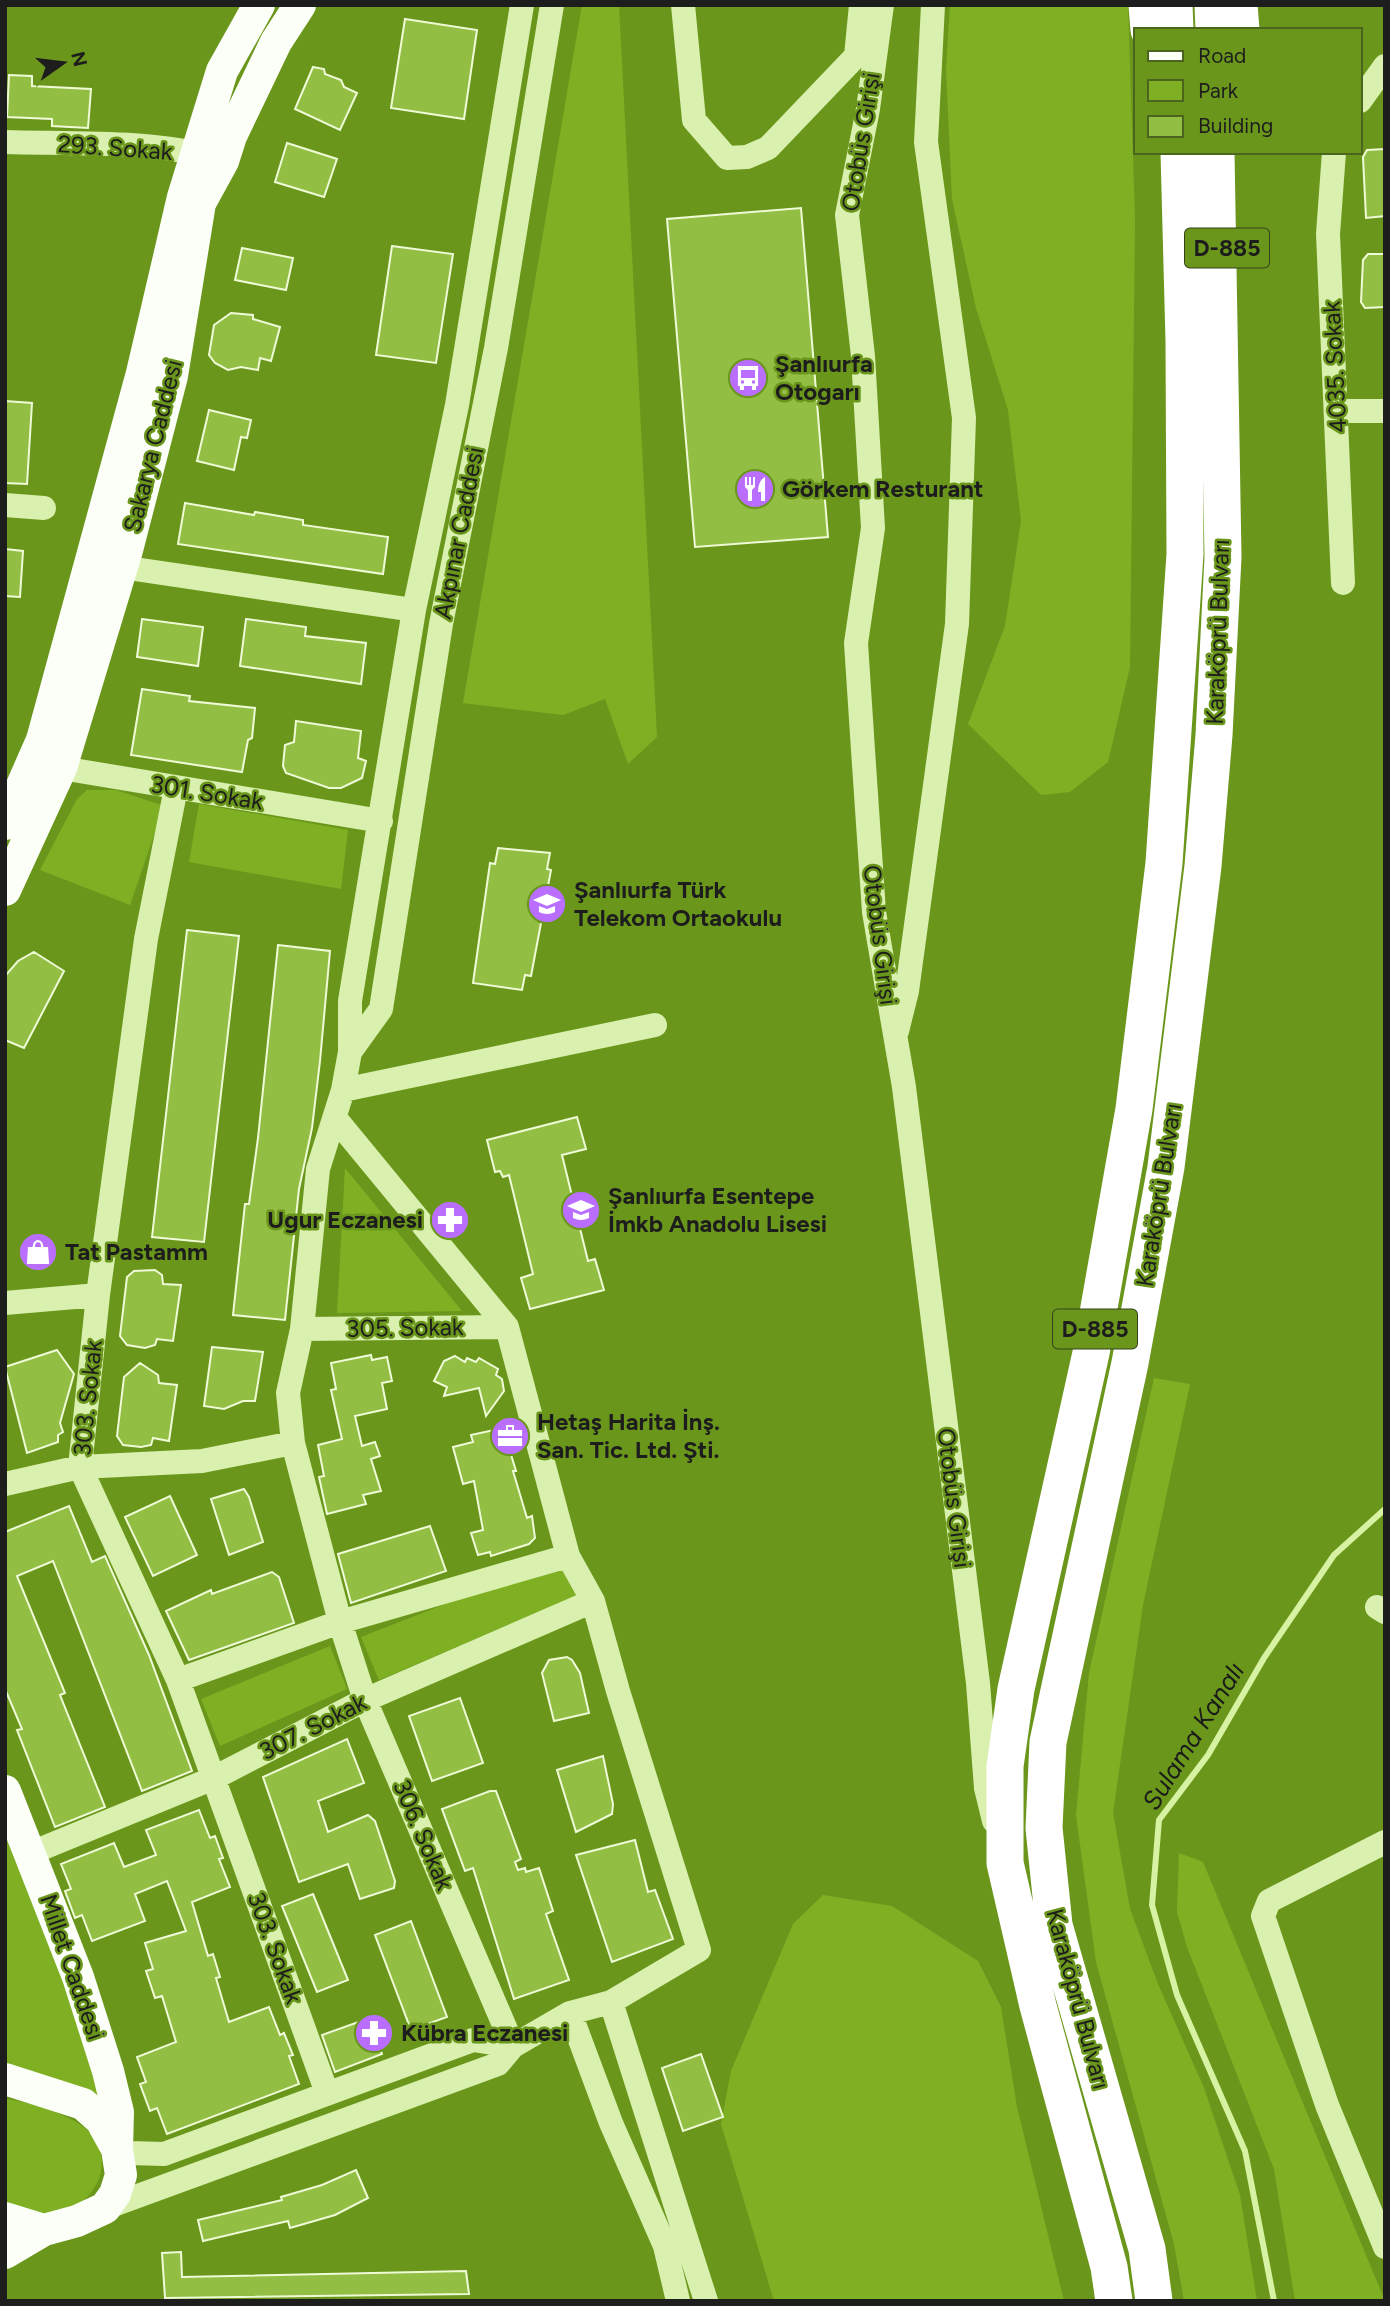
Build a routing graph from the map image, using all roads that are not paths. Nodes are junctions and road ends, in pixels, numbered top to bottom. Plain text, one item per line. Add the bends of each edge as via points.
1 (259, 5) edge
2 (300, 5) edge
3 (522, 5) edge
4 (552, 5) edge
5 (861, 5) edge
6 (882, 5) edge
7 (933, 5) edge
8 (1147, 5) edge
9 (1174, 5) edge
10 (1213, 5) edge
11 (1240, 5) edge
12 (689, 6) edge
13 (1149, 28) edge
14 (1175, 28) edge
15 (1214, 28) edge
16 (1241, 28) edge
17 (1385, 66) edge
18 (1362, 98) edge
19 (5, 142) edge
20 (1158, 154) edge
21 (1179, 154) edge
22 (1216, 154) edge
23 (1235, 154) edge
24 (1334, 154) edge
25 (210, 157) junction
26 (1202, 342) junction
27 (1337, 411) junction
28 (1385, 411) edge
29 (5, 505) edge
30 (44, 508) dead end
31 (121, 567) junction
32 (1343, 583) dead end
33 (414, 610) junction
34 (47, 765) junction
35 (176, 788) junction
36 (381, 821) junction
37 (5, 824) edge
38 (5, 890) edge
39 (655, 1025) dead end
40 (895, 1038) junction
41 (350, 1052) junction
42 (343, 1090) junction
43 (335, 1118) junction
44 (98, 1295) junction
45 (5, 1303) edge
46 (508, 1327) junction
47 (302, 1329) junction
48 (293, 1443) junction
49 (80, 1467) junction
50 (5, 1484) edge
51 (568, 1556) junction
52 (593, 1601) junction
53 (340, 1622) junction
54 (178, 1680) junction
55 (365, 1700) junction
56 (214, 1778) junction
57 (5, 1791) edge
58 (1385, 1842) edge
59 (31, 1853) junction
60 (1005, 1863) junction
61 (611, 2002) junction
62 (570, 2013) junction
63 (513, 2046) junction
64 (5, 2079) edge
65 (327, 2094) junction
66 (117, 2149) junction
67 (104, 2208) junction
68 (5, 2218) edge
69 (44, 2230) junction
70 (1385, 2247) edge
71 (5, 2253) edge
72 (678, 2301) edge
73 (706, 2301) edge
74 (1114, 2301) edge
75 (1154, 2301) edge

1 - 25 main road, Sakarya Caddesi via 222,71
2 - 25 main road, Sakarya Caddesi via 276,42 232,136
3 - 33 street, Akpınar Caddesi via 457,405
4 - 41 street, Akpınar Caddesi via 496,348 441,624 381,1009
5 - 12 street via 856,56 768,148 747,157 727,158 694,120
6 - 40 street, Otobüs Girişi via 847,215 863,356 873,528 856,643 874,912
7 - 40 street via 926,142 964,418 957,624 907,991
8 - 13 highway
9 - 14 highway
10 - 15 highway
11 - 16 highway
17 - 18 street
19 - 25 street, 293. Sokak
20 - 26 highway, D-885
21 - 26 highway, Karaköprü Bulvarı
22 - 26 highway, Karaköprü Bulvarı
23 - 26 highway, D-885
24 - 27 street, 4035. Sokak via 1328,234
25 - 31 main road, Sakarya Caddesi via 172,376
25 - 34 main road, Sakarya Caddesi via 142,373 41,740
26 - 60 highway, Karaköprü Bulvarı / D-885 via 1150,993 1091,1353 1016,1689 1005,1766
26 - 75 highway, Karaköprü Bulvarı / D-885 via 1222,571 1214,735 1189,998 1166,1167 1130,1363 1048,1742 1044,1828 1054,1925 1147,2249
27 - 28 street
27 - 32 street, 4035. Sokak
29 - 30 street
31 - 33 street
31 - 34 main road, Sakarya Caddesi
33 - 36 street, Akpınar Caddesi
34 - 35 street, 301. Sokak
34 - 37 main road, Sakarya Caddesi
34 - 38 main road, Sakarya Caddesi
35 - 36 street, 301. Sokak
35 - 44 street, 303. Sokak via 146,939
36 - 41 street, Akpınar Caddesi via 350,1001
39 - 42 street
40 - 60 street, Otobüs Girişi via 978,1683 986,1788
41 - 42 street, Akpınar Caddesi
42 - 43 street, Akpınar Caddesi
43 - 46 street
43 - 47 street, Akpınar Caddesi via 318,1169
44 - 45 street
44 - 49 street, 303. Sokak
46 - 47 street, 305. Sokak
46 - 51 street
47 - 48 street, Akpınar Caddesi via 288,1393
48 - 49 street via 202,1461
48 - 53 street, 306. Sokak
49 - 50 street
49 - 54 street, 303. Sokak
51 - 52 street
51 - 53 street
52 - 55 street, 307. Sokak
52 - 61 street via 699,1950
53 - 54 street
53 - 55 street, 306. Sokak
54 - 56 street, 303. Sokak
55 - 56 street, 307. Sokak
55 - 63 street, 306. Sokak
56 - 59 street, 307. Sokak
56 - 65 street, 303. Sokak
57 - 59 main road, Millet Caddesi
58 - 70 street via 1269,1900 1263,1916 1328,2105
59 - 66 main road, Millet Caddesi via 108,2071 118,2112
60 - 74 highway, Karaköprü Bulvarı / D-885
61 - 62 street
61 - 73 street
62 - 63 street
62 - 72 street via 611,2123 665,2246
63 - 65 street via 473,2040
63 - 67 street via 498,2064
64 - 66 main road via 83,2104 101,2120
65 - 66 street via 164,2154
66 - 67 main road, Millet Caddesi via 121,2175
67 - 69 main road
68 - 69 main road
69 - 71 main road

